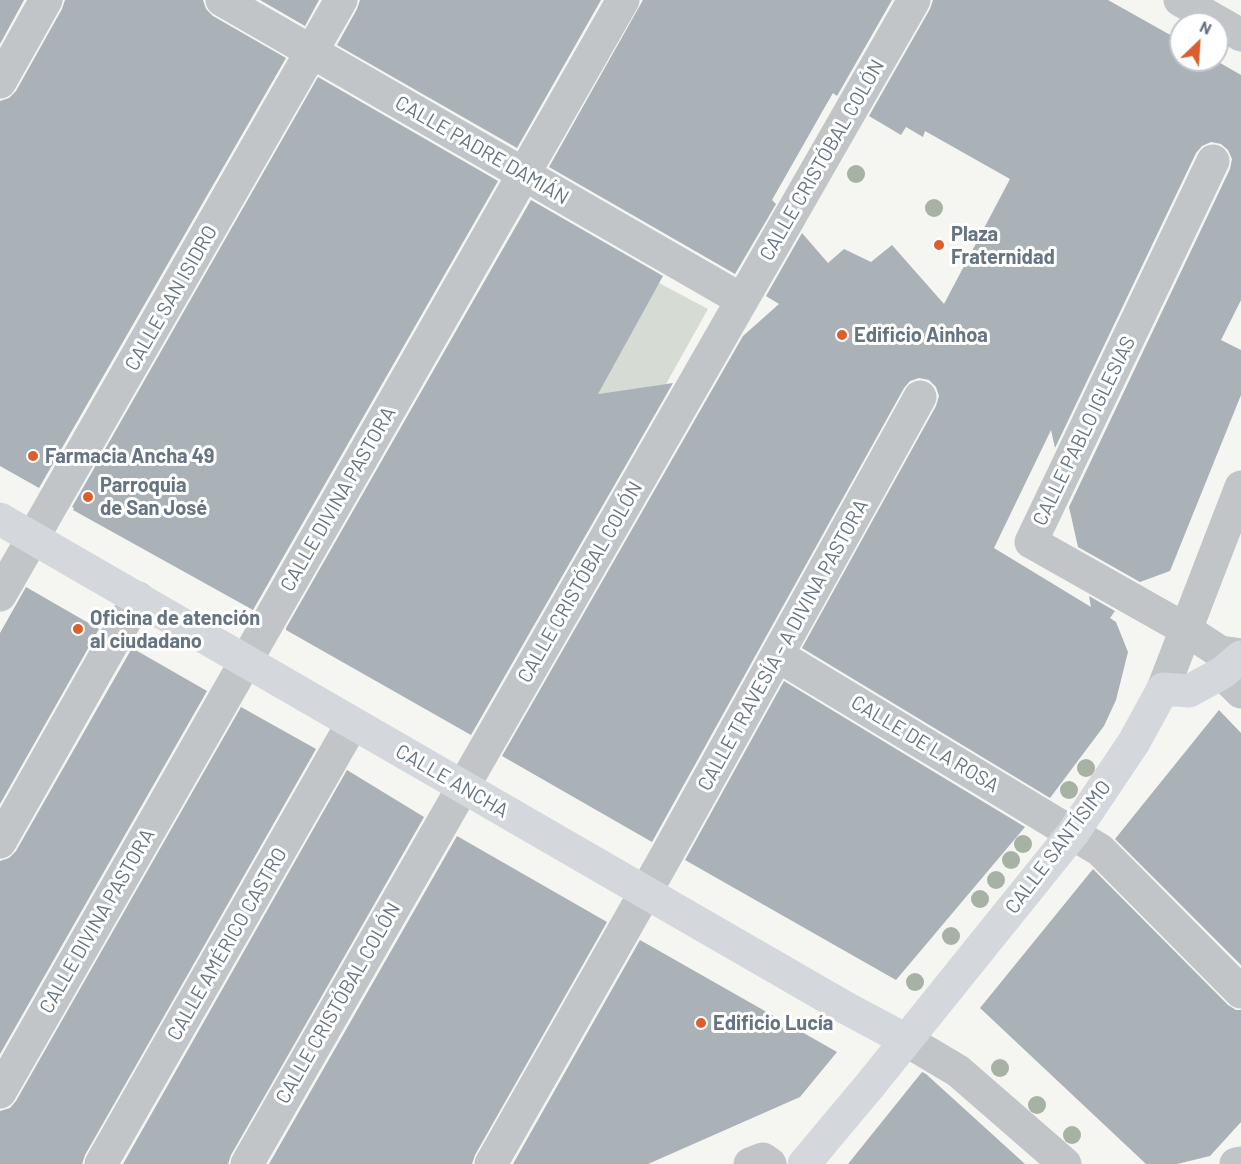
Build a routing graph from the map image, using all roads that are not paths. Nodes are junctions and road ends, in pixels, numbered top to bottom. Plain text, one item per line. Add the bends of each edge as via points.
1 (46, 0) edge
2 (222, 0) edge
3 (341, 0) edge
4 (623, 0) edge
5 (914, 0) edge
6 (1179, 0) edge
7 (1241, 35) edge
8 (311, 52) junction
9 (0, 82) edge
10 (1213, 161) dead end
11 (524, 174) junction
12 (742, 300) junction
13 (920, 397) dead end
14 (1241, 487) edge
15 (0, 519) edge
16 (32, 538) junction
17 (0, 595) edge
18 (138, 598) junction
19 (1185, 629) junction
20 (777, 655) junction
21 (246, 660) junction
22 (1236, 670) edge
23 (1163, 689) junction
24 (352, 724) junction
25 (463, 787) junction
26 (1073, 833) junction
27 (0, 842) edge
28 (645, 892) junction
29 (1241, 992) edge
30 (906, 1040) junction
31 (0, 1092) edge
32 (1241, 1162) edge
33 (101, 1164) edge
34 (247, 1164) edge
35 (491, 1164) edge
36 (750, 1164) edge
37 (770, 1164) edge
38 (804, 1164) edge
39 (1065, 1164) edge
40 (1236, 1164) edge

1 - 9 street
2 - 8 street, CALLE PADRE DAMIÁN
3 - 8 street, CALLE SAN ISIDRO
4 - 11 street, CALLE DIVINA PASTORA
5 - 12 street, CALLE CRISTÓBAL COLÓN
6 - 7 street
8 - 11 street, CALLE PADRE DAMIÁN
8 - 16 street, CALLE SAN ISIDRO
10 - 19 street, CALLE PABLO IGLESIAS via 1031,542
11 - 12 street, CALLE PADRE DAMIÁN
11 - 21 street, CALLE DIVINA PASTORA
12 - 25 street, CALLE CRISTÓBAL COLÓN
13 - 20 street, CALLE TRAVESÍA - A DIVINA PASTORA
14 - 19 street, CALLE SANTÍSIMO
15 - 16 main road, CALLE ANCHA
16 - 17 street, CALLE SAN ISIDRO
16 - 18 main road, CALLE ANCHA
18 - 21 main road, CALLE ANCHA
18 - 27 street
19 - 22 street via 1220,652
19 - 23 street, CALLE SANTÍSIMO
20 - 26 street, CALLE DE LA ROSA
20 - 28 street, CALLE TRAVESÍA - A DIVINA PASTORA
21 - 24 main road, CALLE ANCHA
21 - 31 street, CALLE DIVINA PASTORA
22 - 23 main road via 1189,691
23 - 26 main road, CALLE SANTÍSIMO via 1134,742
24 - 25 main road, CALLE ANCHA
24 - 33 street, CALLE AMÉRICO CASTRO
25 - 28 main road, CALLE ANCHA
25 - 34 street, CALLE CRISTÓBAL COLÓN
26 - 29 street, CALLE DE LA ROSA via 1100,850
26 - 30 main road, CALLE SANTÍSIMO
28 - 30 main road, CALLE ANCHA
28 - 35 street, CALLE TRAVESÍA - A DIVINA PASTORA
30 - 38 main road, CALLE SANTÍSIMO
30 - 39 street via 958,1071
32 - 40 street
36 - 37 street via 763,1159

